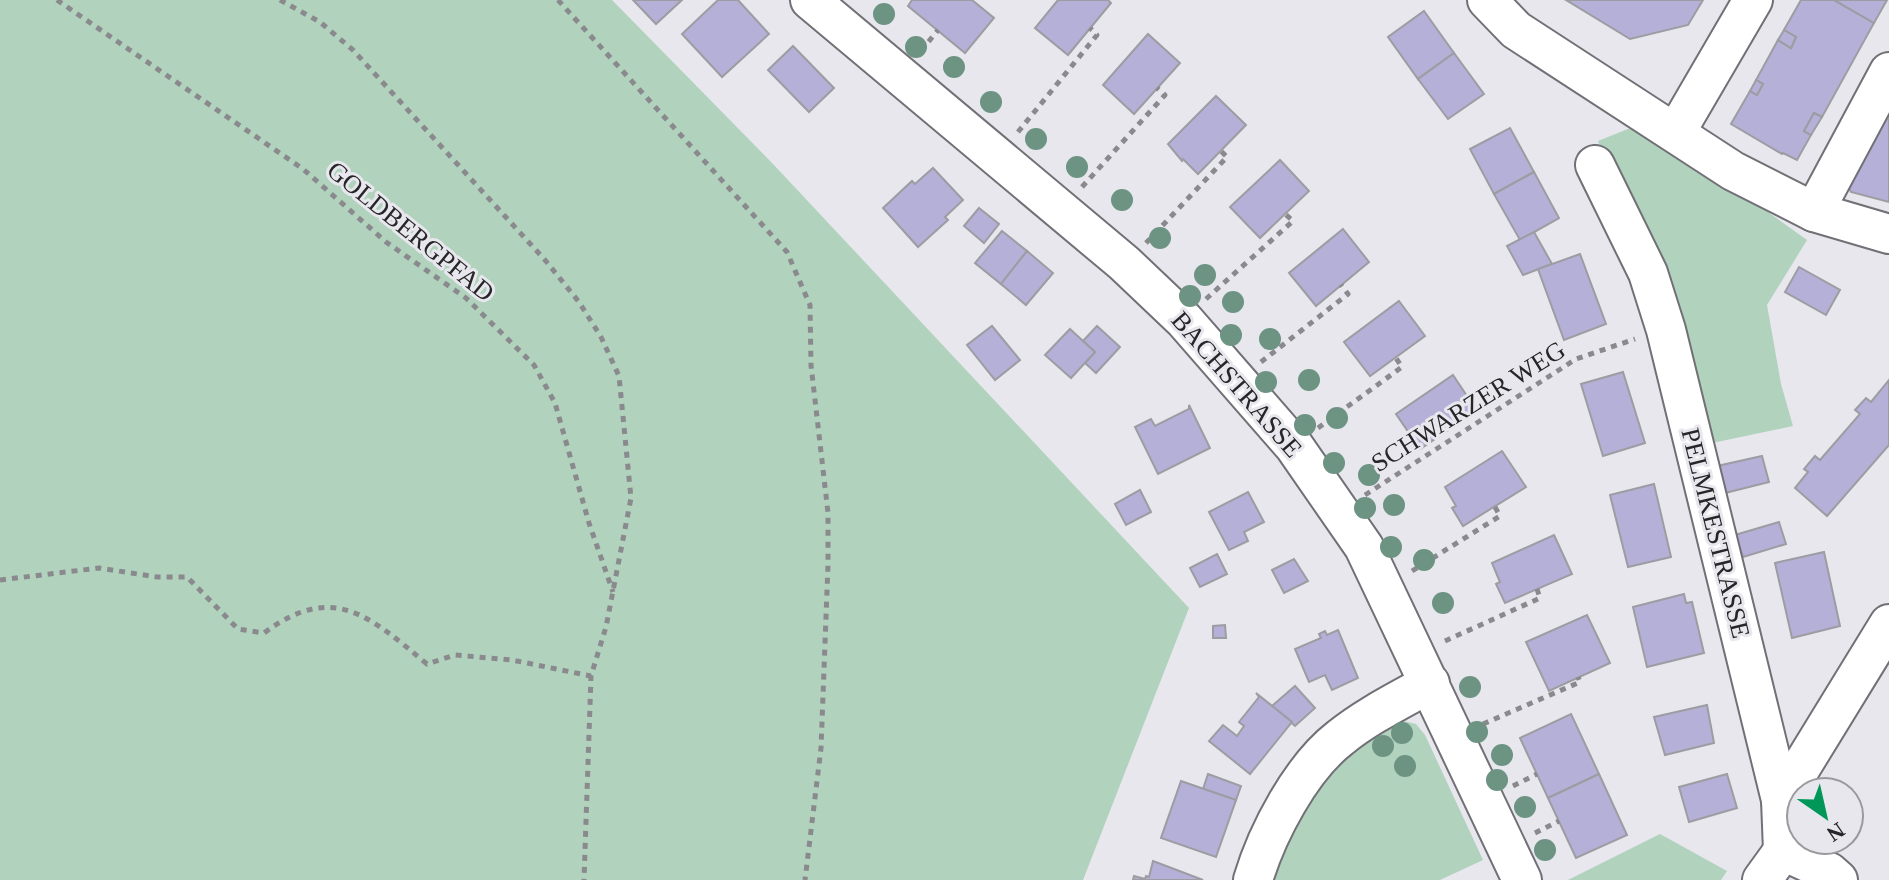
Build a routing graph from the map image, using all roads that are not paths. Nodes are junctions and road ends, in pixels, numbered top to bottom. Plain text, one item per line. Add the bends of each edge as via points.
1 (810, 0) edge
2 (1487, 0) edge
3 (1753, 0) edge
4 (1889, 72) edge
5 (1676, 132) junction
6 (1595, 165) dead end
7 (1814, 212) junction
8 (1889, 234) edge
9 (1889, 624) edge
10 (1430, 683) junction
11 (1781, 800) junction
12 (1773, 866) edge
13 (1253, 880) edge
14 (1522, 880) edge
15 (1838, 880) edge

1 - 10 street, BACHSTRASSE via 1063,210 1184,320 1294,446 1341,512 1364,547
2 - 5 street via 1516,30
3 - 5 street
4 - 7 street
5 - 7 street via 1733,171
6 - 11 street, PELMKESTRASSE via 1648,273 1666,330
7 - 8 street
9 - 11 street
10 - 13 street via 1348,731 1316,761 1276,823
10 - 14 street, BACHSTRASSE
11 - 12 street, PELMKESTRASSE
12 - 15 street, PELMKESTRASSE via 1829,872

